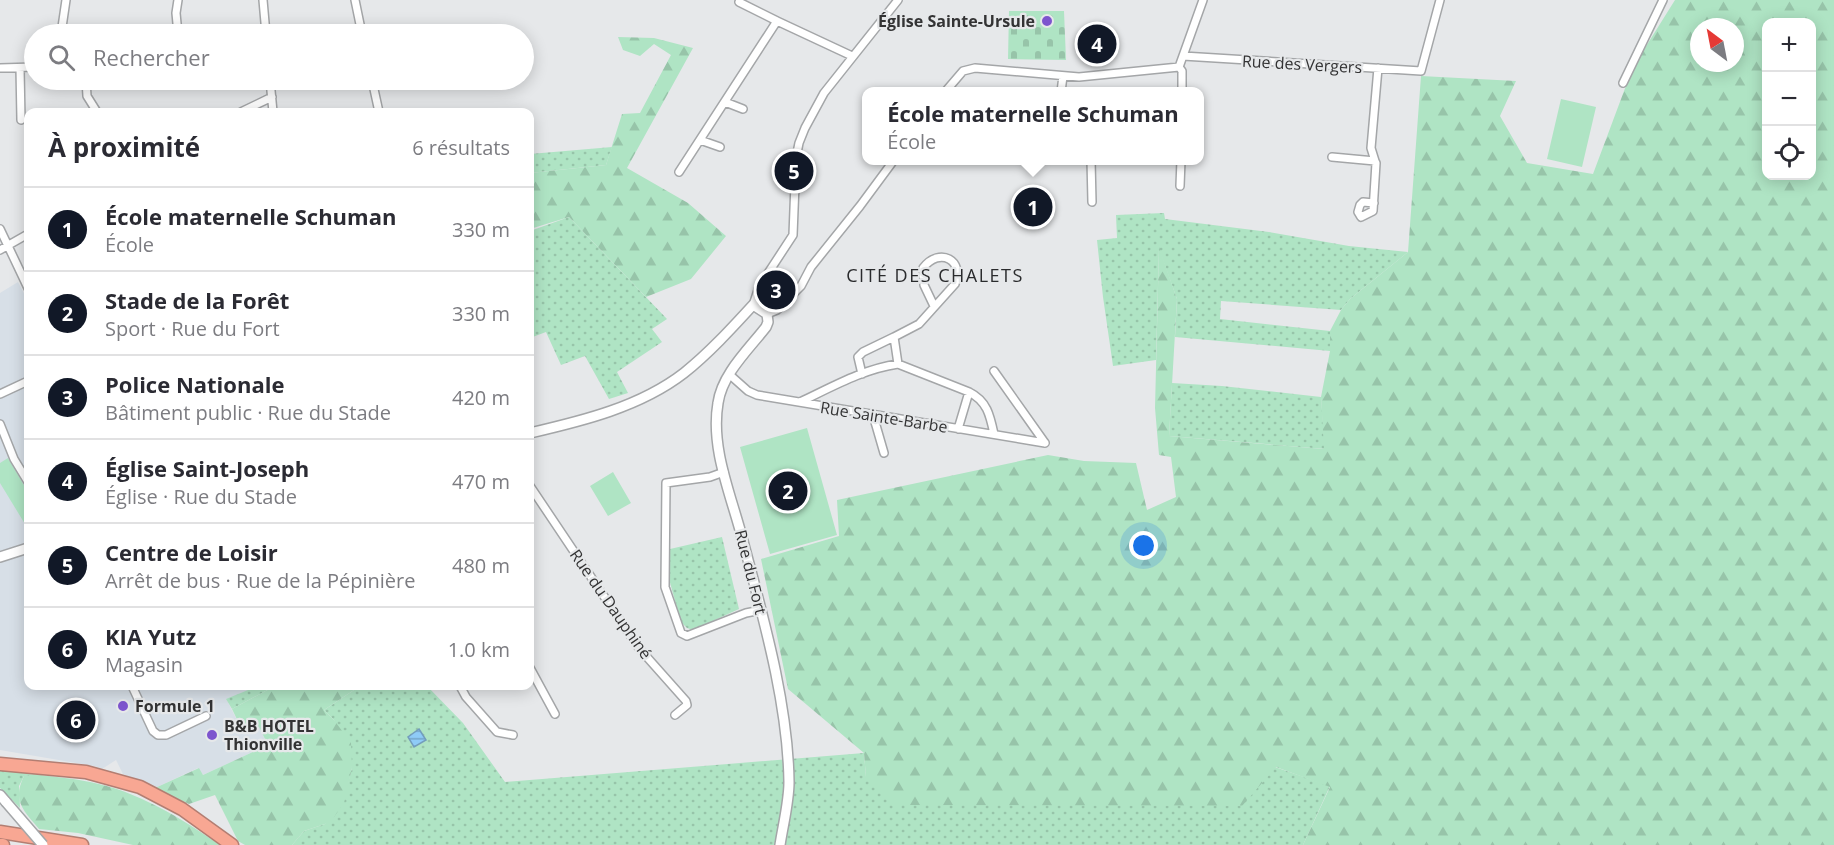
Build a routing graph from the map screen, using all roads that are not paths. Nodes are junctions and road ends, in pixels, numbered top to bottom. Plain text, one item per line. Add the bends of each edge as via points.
1 (66, 0) edge
2 (178, 0) edge
3 (263, 0) edge
4 (355, 0) edge
5 (898, 0) edge
6 (1203, 0) edge
7 (1440, 0) edge
8 (1663, 0) edge
9 (739, 2) dead end
10 (777, 21) junction
11 (62, 24) edge
12 (177, 24) edge
13 (265, 24) edge
14 (360, 24) edge
15 (852, 56) junction
16 (1183, 57) junction
17 (1179, 67) junction
18 (0, 68) edge
19 (20, 68) junction
20 (24, 68) edge
21 (1378, 68) junction
22 (1063, 76) junction
23 (1623, 83) dead end
24 (949, 87) edge
25 (1062, 87) edge
26 (1182, 87) edge
27 (87, 90) edge
28 (271, 90) edge
29 (374, 90) edge
30 (272, 97) junction
31 (724, 102) junction
32 (94, 108) edge
33 (249, 108) edge
34 (273, 108) edge
35 (378, 108) edge
36 (743, 109) dead end
37 (21, 120) dead end
38 (700, 140) junction
39 (720, 147) dead end
40 (1332, 157) dead end
41 (1375, 161) junction
42 (890, 165) edge
43 (1091, 165) edge
44 (1181, 165) edge
45 (679, 172) dead end
46 (1180, 186) dead end
47 (1092, 202) dead end
48 (1374, 203) dead end
49 (0, 229) edge
50 (24, 236) edge
51 (8, 246) junction
52 (0, 250) edge
53 (24, 280) edge
54 (753, 305) junction
55 (934, 306) junction
56 (767, 314) junction
57 (894, 337) junction
58 (898, 364) junction
59 (994, 371) dead end
60 (862, 374) junction
61 (730, 375) junction
62 (24, 383) edge
63 (969, 392) junction
64 (0, 394) edge
65 (798, 402) junction
66 (873, 416) junction
67 (0, 424) edge
68 (958, 429) junction
69 (534, 432) edge
70 (994, 434) junction
71 (884, 453) dead end
72 (724, 472) junction
73 (24, 475) edge
74 (534, 492) edge
75 (24, 549) edge
76 (0, 556) edge
77 (761, 610) junction
78 (534, 675) edge
79 (134, 690) edge
80 (462, 690) edge
81 (555, 714) dead end
82 (675, 715) dead end
83 (206, 716) dead end
84 (513, 735) dead end
85 (0, 764) edge
86 (3, 798) edge
87 (0, 832) edge
88 (43, 845) edge
89 (82, 845) edge
90 (232, 845) edge
91 (780, 845) edge

1 - 11 street
2 - 12 street
3 - 13 street
4 - 14 street
5 - 15 street
6 - 16 street
7 - 21 street, Rue des Vergers via 1421,71
8 - 23 street
9 - 10 street
10 - 15 street
10 - 31 street
15 - 54 street via 813,111 799,143 794,171 793,235 759,287
16 - 17 street
16 - 21 street, Rue des Vergers
17 - 22 street via 1079,78
17 - 26 street
18 - 19 street
19 - 20 street
19 - 37 street
21 - 41 street via 1371,148
22 - 24 street via 975,68 963,71
22 - 25 street
27 - 32 street
28 - 30 street
29 - 35 street
30 - 33 street
30 - 34 street
31 - 36 street
31 - 38 street
38 - 39 street
38 - 45 street
40 - 41 street
41 - 48 street
42 - 56 street via 811,267 801,286 777,310
43 - 47 street
44 - 46 street
49 - 51 street
50 - 51 street
51 - 52 street
51 - 53 street
54 - 56 street
54 - 69 street via 703,357 668,384 588,419
55 - 55 street via 958,277 953,262 945,257 928,261 923,268 924,285
55 - 57 street via 919,324
56 - 61 street, Rue du Fort via 766,327
57 - 58 street
57 - 60 street via 858,357
58 - 60 street
58 - 63 street
59 - 70 street, Rue Sainte-Barbe via 1045,443
60 - 65 street
61 - 65 street, Rue Sainte-Barbe via 748,391
61 - 72 street, Rue du Fort via 721,391 717,412
62 - 64 street
63 - 68 street
63 - 70 street via 985,404
65 - 66 street, Rue Sainte-Barbe
66 - 68 street, Rue Sainte-Barbe
66 - 71 street
67 - 73 street
68 - 70 street, Rue Sainte-Barbe
72 - 77 street, Rue du Fort
72 - 77 street via 666,483 665,587 681,633 687,636
74 - 82 street, Rue du Dauphiné via 638,647 686,701 687,705
75 - 76 street
77 - 91 street, Rue du Fort via 786,733 789,784
78 - 81 street
79 - 83 street via 158,735
80 - 84 street via 497,732
85 - 90 highway via 86,772 140,787 182,809
86 - 88 street, bridge
87 - 89 highway

